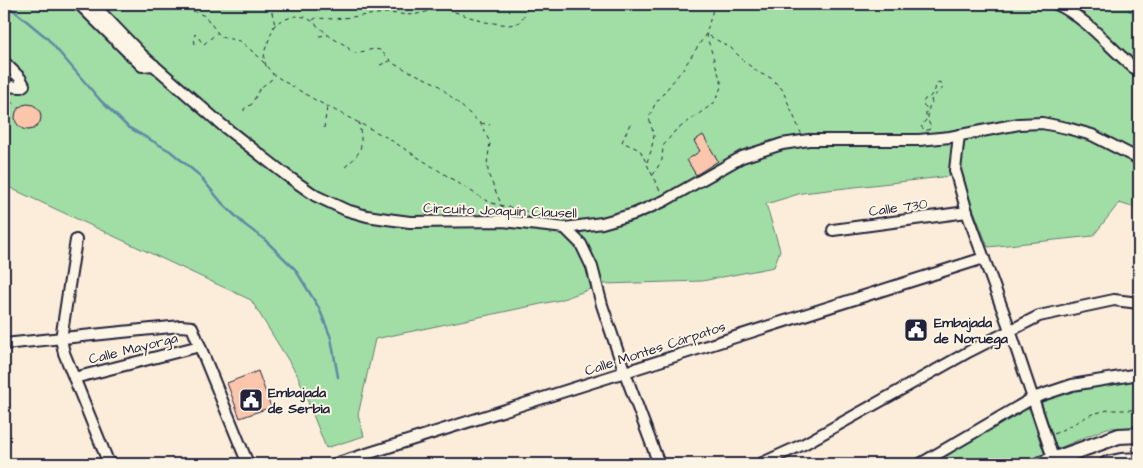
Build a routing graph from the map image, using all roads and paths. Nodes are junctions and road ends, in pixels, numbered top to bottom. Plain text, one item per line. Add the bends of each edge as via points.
1 (79, 4) edge
2 (93, 4) edge
3 (136, 4) edge
4 (146, 4) edge
5 (170, 4) edge
6 (270, 4) edge
7 (527, 4) edge
8 (716, 4) edge
9 (1056, 4) edge
10 (1122, 4) edge
11 (1139, 18) edge
12 (312, 21) junction
13 (275, 25) junction
14 (218, 33) junction
15 (328, 34) junction
16 (706, 34) junction
17 (319, 36) dead end
18 (195, 44) dead end
19 (390, 60) junction
20 (4, 62) edge
21 (154, 65) junction
22 (380, 65) dead end
23 (266, 67) junction
24 (1139, 72) edge
25 (273, 74) junction
26 (4, 86) edge
27 (4, 96) edge
28 (16, 106) dead end
29 (327, 106) junction
30 (929, 107) joint
31 (244, 112) dead end
32 (359, 122) junction
33 (480, 123) junction
34 (630, 124) dead end
35 (490, 125) dead end
36 (324, 128) dead end
37 (959, 135) junction
38 (804, 141) junction
39 (1139, 159) edge
40 (647, 162) junction
41 (345, 167) dead end
42 (653, 175) junction
43 (664, 201) junction
44 (502, 206) junction
45 (967, 212) junction
46 (503, 221) junction
47 (539, 225) junction
48 (566, 228) junction
49 (833, 230) dead end
50 (76, 240) dead end
51 (984, 258) junction
52 (1139, 303) edge
53 (1010, 330) junction
54 (61, 339) junction
55 (4, 344) edge
56 (200, 346) junction
57 (625, 373) junction
58 (1139, 374) edge
59 (74, 378) junction
60 (1033, 398) junction
61 (1139, 410) edge
62 (1139, 435) edge
63 (1046, 437) junction
64 (1139, 460) edge
65 (1050, 463) edge
66 (109, 464) edge
67 (248, 464) edge
68 (335, 464) edge
69 (659, 464) edge
70 (760, 464) edge
71 (920, 464) edge
72 (1108, 464) edge

1 - 21 street, Circuito Joaquín Clausell via 142,66
2 - 21 street, Circuito Joaquín Clausell
3 - 4 path
5 - 14 path via 205,16
6 - 13 path
7 - 12 path via 520,22 510,25 485,22 443,8 413,15 316,18
8 - 16 path
9 - 24 street via 1103,37
10 - 11 path
12 - 13 path via 295,16
12 - 15 path
13 - 23 path via 265,50
14 - 18 path via 204,44 195,34
14 - 23 path via 225,39 240,42
15 - 17 path
15 - 19 path via 352,52 380,50
16 - 38 path via 731,48 782,89
16 - 40 path via 655,104 649,118 654,136
16 - 42 path via 722,85 714,103 675,131 662,146 662,160
19 - 22 path
19 - 33 path via 437,84
20 - 26 street via 24,85
21 - 46 street, Circuito Joaquín Clausell via 222,125 286,175 316,196 346,210 410,222
23 - 25 path
25 - 29 path
25 - 31 path
27 - 28 path
29 - 32 path
29 - 36 path
30 - 30 path via 932,96 943,88 941,83 936,83 935,91 923,102 926,120 922,126 926,131 931,127
32 - 41 path via 360,153
32 - 44 path via 486,200
33 - 35 path
33 - 44 path via 490,143 489,176
34 - 40 path via 622,142 640,150
37 - 38 street, Circuito Joaquín Clausell via 919,140
37 - 39 street, Circuito Joaquín Clausell via 1042,123 1092,135
37 - 45 street via 955,170
38 - 43 street, Circuito Joaquín Clausell via 782,144 742,157
40 - 42 path
42 - 43 path
43 - 48 street, Circuito Joaquín Clausell via 619,219
44 - 46 path
44 - 47 path via 524,210 535,216
45 - 49 street, Calle 730
45 - 51 street
46 - 47 street, Circuito Joaquín Clausell
47 - 48 street, Circuito Joaquín Clausell
48 - 57 street via 581,244 592,267
50 - 54 street
51 - 53 street
51 - 57 street, Calle Montes Cárpatos
52 - 53 street via 1114,300 1038,316
53 - 60 street
53 - 70 street via 804,444
54 - 55 street
54 - 56 street via 181,326 192,327
54 - 59 street
56 - 59 street, Calle Mayorga
56 - 67 street
57 - 68 street, Calle Montes Cárpatos
57 - 69 street
58 - 60 street via 1072,385
59 - 66 street
60 - 63 street
60 - 71 street
61 - 63 path via 1108,410 1092,414
62 - 65 main road via 1119,436
63 - 65 street
64 - 72 main road

